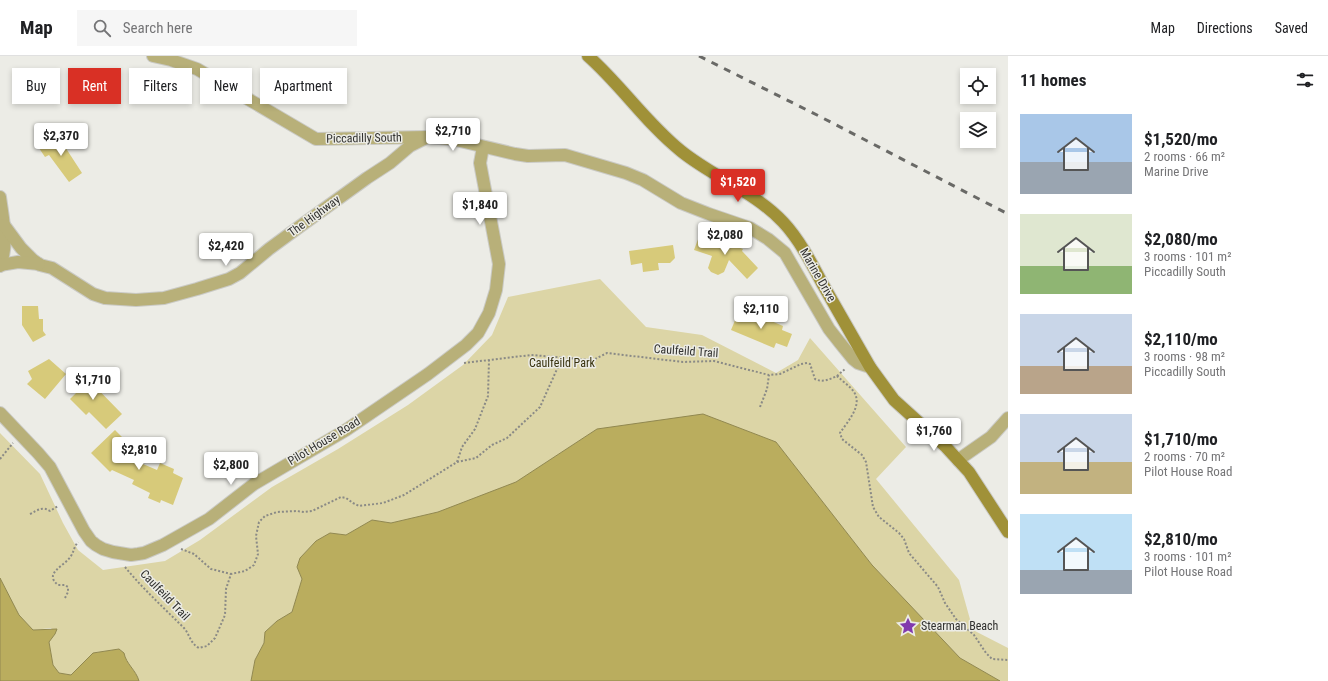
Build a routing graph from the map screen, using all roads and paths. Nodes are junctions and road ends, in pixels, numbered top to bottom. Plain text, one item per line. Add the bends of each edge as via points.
1 (153, 56) edge
2 (588, 56) edge
3 (427, 137) junction
4 (483, 146) junction
5 (0, 196) edge
6 (4, 225) junction
7 (40, 264) junction
8 (0, 265) edge
9 (562, 358) junction
10 (489, 360) junction
11 (459, 363) dead end
12 (870, 367) junction
13 (769, 375) junction
14 (760, 407) dead end
15 (0, 413) edge
16 (1008, 418) edge
17 (21, 435) junction
18 (0, 459) edge
19 (958, 460) junction
20 (457, 462) junction
21 (67, 498) junction
22 (30, 514) dead end
23 (84, 531) junction
24 (1008, 532) edge
25 (171, 541) junction
26 (114, 552) junction
27 (231, 574) junction
28 (65, 598) dead end
29 (1008, 660) edge

1 - 3 street, Piccadilly South via 197,69 316,139
2 - 12 main road, Marine Drive via 661,134 702,166 754,198 784,223 801,246
3 - 4 street, Piccadilly South
3 - 7 street, The Highway via 410,146 390,163 305,222 240,273 204,287 164,298 106,298 93,294 52,268
4 - 12 street, Piccadilly South via 528,156 565,155 592,162 635,176 681,203 760,233 785,253 829,328 848,354 858,363
4 - 25 street, Pilot House Road via 480,163 499,264 496,290 489,313 478,333 428,374 346,430 254,484 209,519
5 - 6 street
6 - 7 street, The Highway via 21,248
6 - 8 street via 5,248
7 - 8 street, The Highway via 18,262
9 - 10 path, Caulfeild Trail via 531,354
9 - 13 path, Caulfeild Trail via 593,360 607,353 683,362 714,361
9 - 20 path via 540,407 507,438 492,445 476,458
10 - 11 path, Caulfeild Trail
10 - 20 path via 488,396 475,429 462,447
12 - 19 main road, Marine Drive via 894,400
13 - 14 path
13 - 29 path via 780,374 807,363 810,364 815,379 820,382 837,376 854,393 854,414 840,433 842,439 862,455 866,462 873,507 879,518 904,539 909,553 938,587 956,619 974,635 986,653 992,659
15 - 17 street, Pilot House Road
16 - 19 street via 990,437
17 - 18 path
17 - 21 street, Pilot House Road via 50,467
19 - 24 main road, Marine Drive via 969,472
20 - 27 path via 404,495 383,503 359,506 341,496 312,511 277,512 265,516 258,522 258,554 254,565 245,571
21 - 22 path via 50,511 45,508
21 - 23 street, Pilot House Road
23 - 26 street, Pilot House Road via 96,545
23 - 28 path via 71,556 54,572 54,582 68,587
25 - 26 street, Pilot House Road via 144,553 131,555
25 - 27 path via 177,548 194,554 212,569
26 - 27 path, Caulfeild Trail via 129,572 186,630 194,645 199,648 207,646 215,638 225,615 226,589

